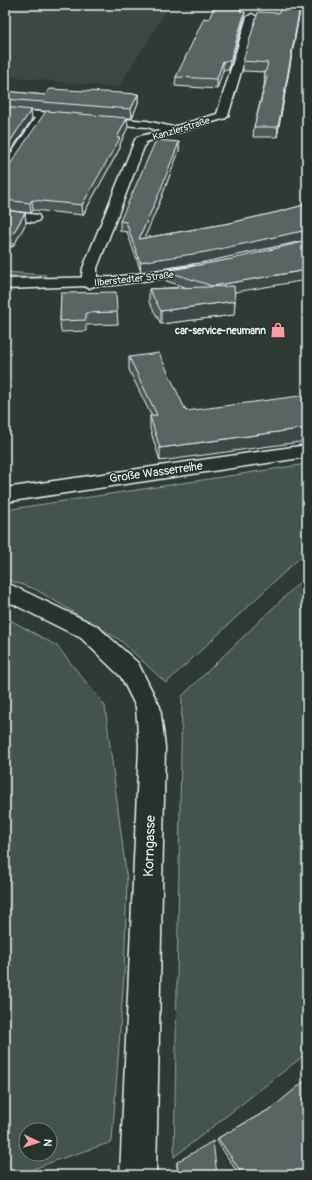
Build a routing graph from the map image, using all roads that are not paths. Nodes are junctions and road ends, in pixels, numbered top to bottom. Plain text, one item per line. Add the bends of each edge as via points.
1 (252, 17) dead end
2 (5, 112) edge
3 (43, 115) junction
4 (171, 130) junction
5 (5, 172) edge
6 (5, 215) edge
7 (34, 218) dead end
8 (211, 267) edge
9 (89, 282) junction
10 (5, 284) edge
11 (307, 451) edge
12 (5, 495) edge
13 (5, 590) edge
14 (138, 1175) edge

1 - 4 street, Kanzlerstraße via 222,116
2 - 3 street
3 - 4 street via 147,124
3 - 5 street
4 - 9 street, Kanzlerstraße via 141,140 90,268
6 - 7 street
8 - 9 street, Ilberstedter Straße via 164,275
9 - 10 street, Ilberstedter Straße
11 - 12 street, Große Wasserreihe
13 - 14 street, Korngasse via 89,632 130,670 148,706 152,747

